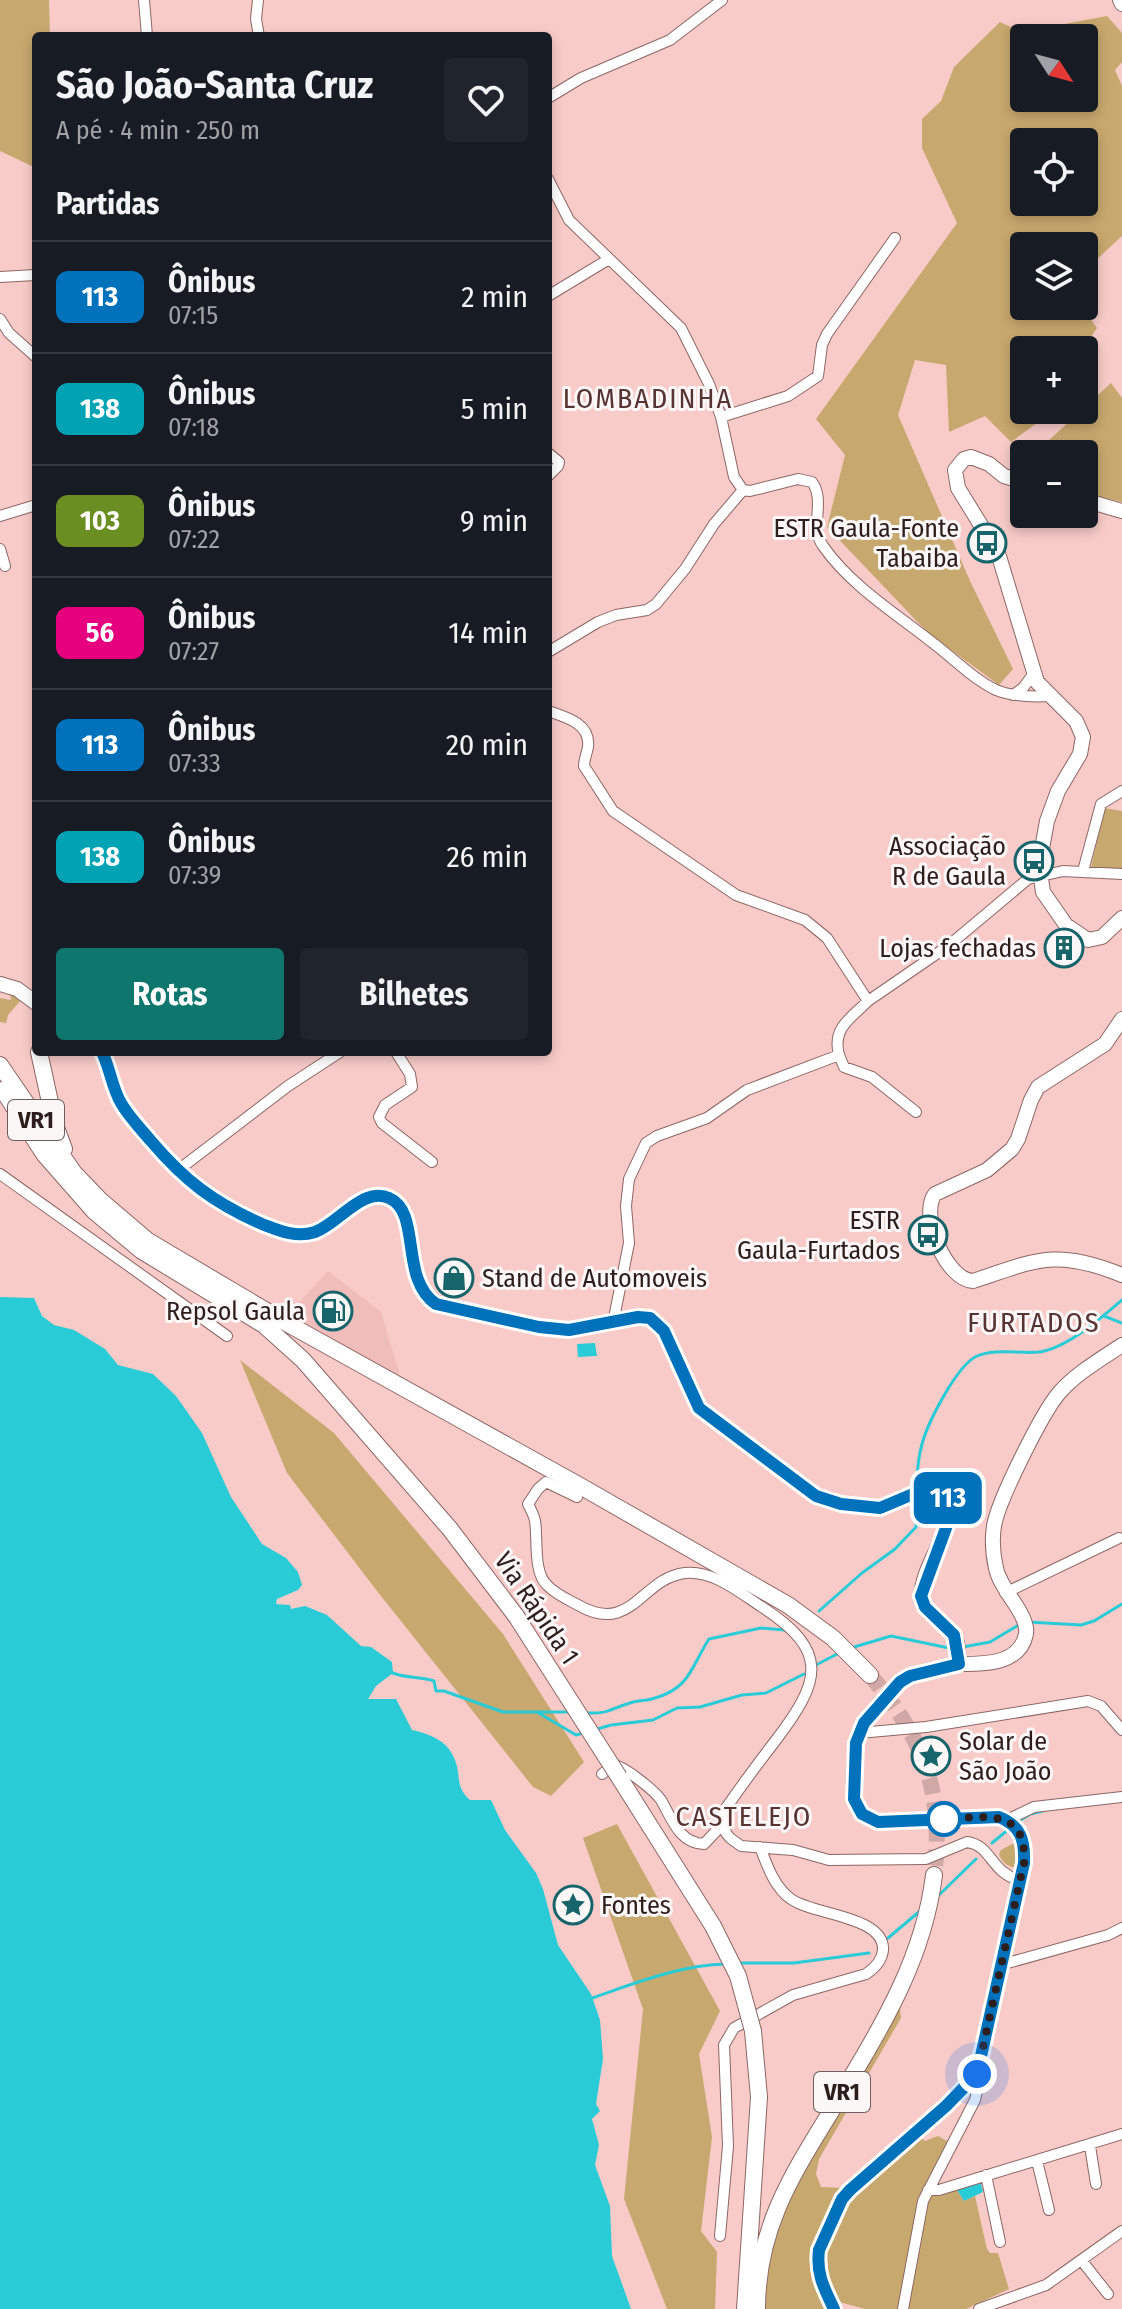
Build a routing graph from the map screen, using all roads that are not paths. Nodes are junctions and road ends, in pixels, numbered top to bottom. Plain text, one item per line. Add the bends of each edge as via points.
1 (144, 0) edge
2 (258, 0) edge
3 (722, 0) edge
4 (147, 32) edge
5 (258, 32) edge
6 (552, 96) edge
7 (552, 187) edge
8 (895, 238) dead end
9 (609, 259) junction
10 (32, 275) edge
11 (0, 277) edge
12 (552, 294) edge
13 (0, 319) edge
14 (32, 353) edge
15 (721, 417) junction
16 (552, 456) edge
17 (552, 472) edge
18 (1010, 478) edge
19 (743, 490) junction
20 (1098, 504) edge
21 (32, 506) edge
22 (1122, 511) edge
23 (0, 516) edge
24 (0, 549) edge
25 (5, 566) dead end
26 (552, 650) edge
27 (1034, 673) junction
28 (1013, 695) junction
29 (1050, 696) junction
30 (552, 712) edge
31 (1122, 791) edge
32 (1083, 871) junction
33 (1122, 874) edge
34 (1039, 876) junction
35 (1122, 918) edge
36 (0, 984) edge
37 (32, 1000) edge
38 (868, 1001) junction
39 (1122, 1019) edge
40 (839, 1055) junction
41 (40, 1056) edge
42 (104, 1056) edge
43 (334, 1056) edge
44 (399, 1056) edge
45 (0, 1065) edge
46 (0, 1085) edge
47 (916, 1112) dead end
48 (432, 1162) dead end
49 (177, 1171) junction
50 (74, 1173) junction
51 (0, 1174) edge
52 (1122, 1275) edge
53 (613, 1323) junction
54 (227, 1336) dead end
55 (1122, 1345) edge
56 (577, 1497) dead end
57 (1119, 1538) dead end
58 (1005, 1593) junction
59 (959, 1664) junction
60 (870, 1675) tunnel mouth
61 (1122, 1730) edge
62 (859, 1733) junction
63 (602, 1774) dead end
64 (1122, 1797) edge
65 (1007, 1820) junction
66 (723, 1824) junction
67 (760, 1847) junction
68 (934, 1875) tunnel mouth
69 (1021, 1881) junction
70 (1122, 1928) edge
71 (1004, 1964) junction
72 (974, 2080) junction
73 (1122, 2134) edge
74 (1090, 2146) junction
75 (1037, 2161) junction
76 (986, 2175) junction
77 (1096, 2184) dead end
78 (928, 2190) junction
79 (1049, 2210) dead end
80 (1122, 2231) edge
81 (720, 2236) dead end
82 (1000, 2242) dead end
83 (1082, 2261) junction
84 (1108, 2294) dead end
85 (833, 2306) edge
86 (745, 2309) edge
87 (757, 2309) edge
88 (845, 2309) edge
89 (903, 2309) edge
90 (979, 2309) edge

1 - 4 street
2 - 5 street
3 - 6 street via 670,40
7 - 9 street via 569,220
8 - 15 street via 827,334 818,376 788,396
9 - 12 street
9 - 15 street via 681,328
10 - 11 street
13 - 14 street
15 - 19 street via 730,466
16 - 17 street via 559,462
18 - 27 main road via 971,457 955,470 958,488 998,553
19 - 26 street via 656,604 598,622
19 - 28 street via 798,479 812,482 818,494 817,535 844,570 983,683
20 - 22 main road
21 - 23 street
24 - 25 street
27 - 28 street
27 - 29 main road
28 - 29 street
29 - 34 main road via 1076,721 1083,737 1047,821
30 - 38 street via 572,719 588,735 584,766 613,811 736,895 805,920 835,949
31 - 32 street via 1101,804
32 - 33 street
32 - 34 street
34 - 35 main road via 1050,904 1081,937 1102,937
34 - 38 street via 1015,887 948,946
36 - 37 main road
38 - 40 street via 837,1034
39 - 52 main road via 1105,1044 1038,1087 1012,1149 987,1170 935,1194 928,1210 946,1259 966,1281 1052,1258 1074,1259
40 - 47 street via 844,1067 872,1077
40 - 53 street via 747,1090 707,1118 646,1143 629,1179 629,1243
41 - 50 highway via 55,1125
42 - 49 main road via 122,1105
43 - 49 street
44 - 48 street via 412,1087 385,1105 379,1117
45 - 50 highway, VR1
46 - 86 highway, Via Rápida 1 / VR1, bridge via 44,1154 94,1211 142,1251 277,1335 402,1472 516,1616 713,1926 738,1976 753,2031 759,2097
49 - 53 main road via 227,1207 298,1235 322,1229 371,1196 390,1198 405,1217 417,1284 436,1304 539,1327 569,1330
50 - 60 highway, VR1 via 125,1223 194,1270 804,1615
51 - 54 street
53 - 59 main road via 638,1317 655,1321 699,1408 822,1499 880,1508 925,1489 948,1497 950,1517 922,1600 954,1635
55 - 58 main road via 1060,1392 997,1513 993,1541
56 - 66 street via 546,1482 528,1504 544,1584 584,1609 606,1615 632,1606 673,1576 706,1575 784,1621 808,1652 811,1681 803,1703 726,1808
57 - 58 street
58 - 59 main road via 1023,1619 1026,1636 1021,1644 1001,1661
59 - 62 street via 900,1682
61 - 62 street via 1101,1706 1088,1701
62 - 65 street via 854,1799 858,1810 873,1821
63 - 66 street via 614,1765 626,1769 660,1799 675,1827 695,1843 704,1844
64 - 65 street via 1034,1807
65 - 69 street via 1024,1839
66 - 67 street via 735,1843
67 - 69 street via 829,1860 926,1859 967,1842 985,1851 1003,1874
67 - 81 street via 771,1875 791,1899 862,1923 881,1939 883,1950 875,1969 866,1974 793,1995 728,2035 728,2155
68 - 87 highway, VR1 via 922,1937 902,1988 779,2201 762,2254
69 - 71 street
70 - 71 street
71 - 72 street
72 - 78 street via 975,2100
72 - 85 street via 842,2199 818,2258 820,2278
73 - 74 street
74 - 75 street
74 - 77 street
75 - 76 street
75 - 79 street
76 - 78 street
76 - 82 street
78 - 89 street
80 - 83 street
83 - 84 street
83 - 90 street via 1046,2285
85 - 88 street

